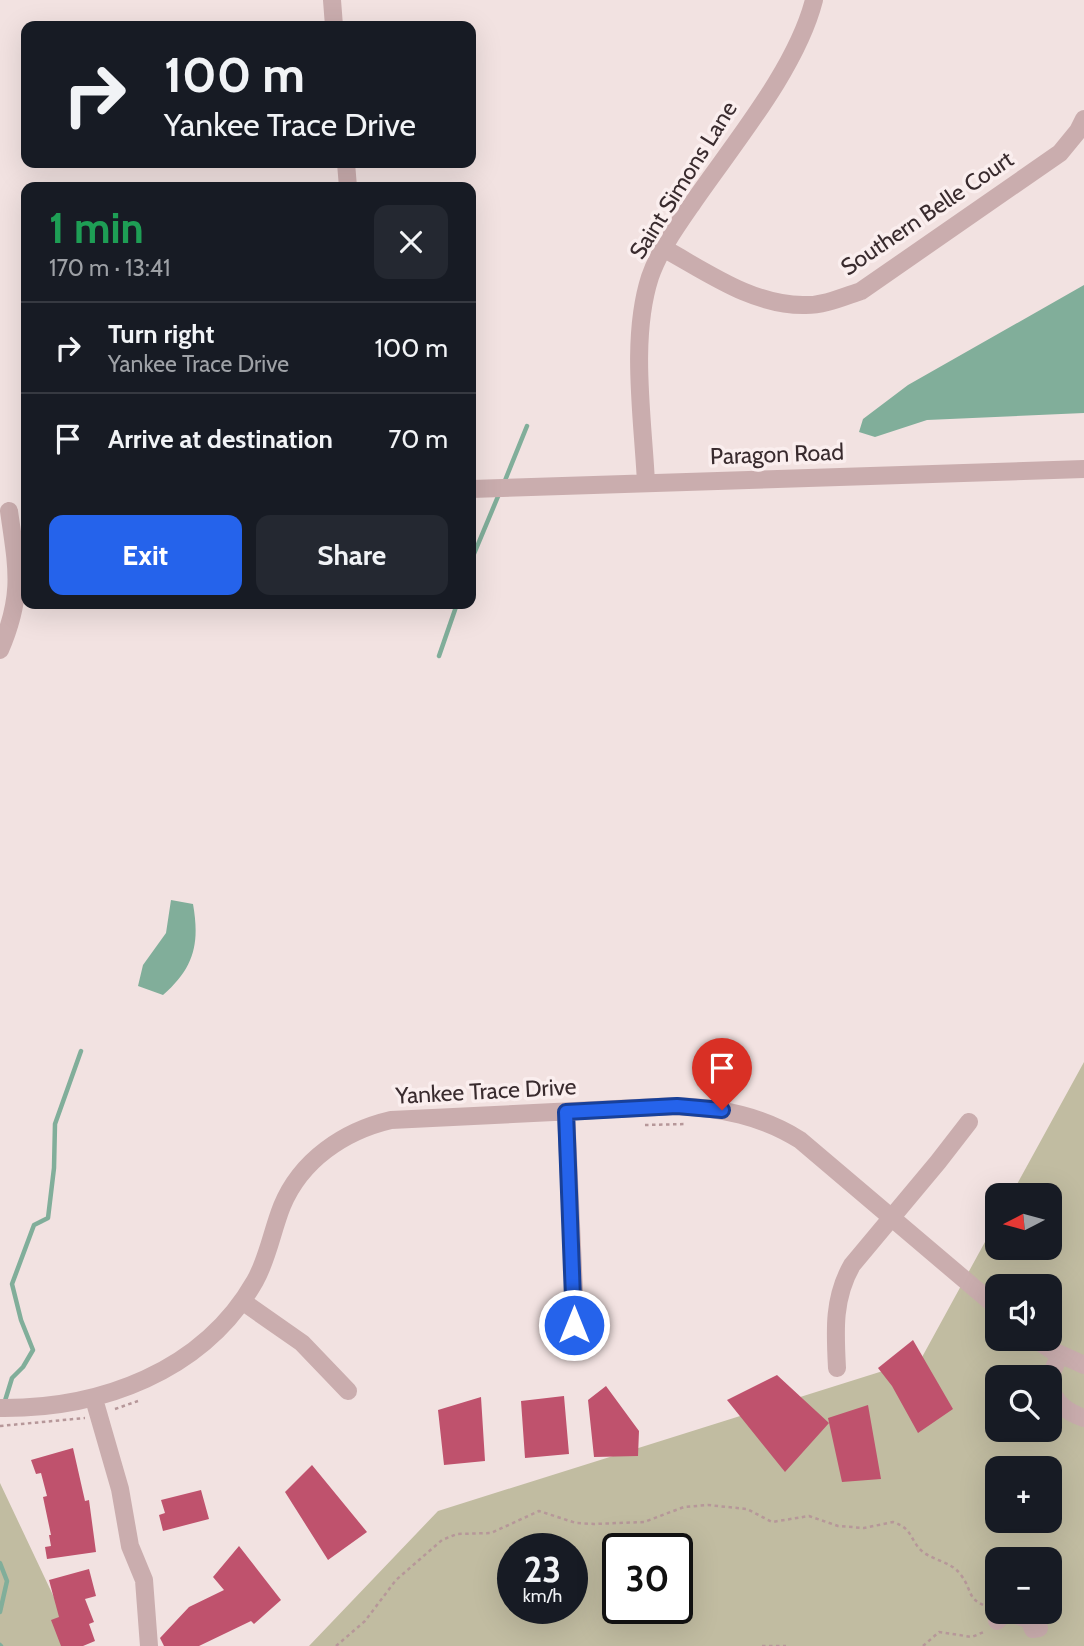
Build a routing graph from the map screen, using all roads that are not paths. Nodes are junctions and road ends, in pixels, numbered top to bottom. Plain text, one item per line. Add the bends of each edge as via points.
1 (332, 0) edge
2 (814, 0) edge
3 (334, 21) edge
4 (1084, 119) edge
5 (663, 248) junction
6 (1084, 469) edge
7 (646, 483) junction
8 (476, 489) edge
9 (12, 510) edge
10 (0, 650) edge
11 (566, 1112) junction
12 (969, 1122) dead end
13 (891, 1217) junction
14 (242, 1301) junction
15 (985, 1308) edge
16 (570, 1350) dead end
17 (1054, 1351) edge
18 (1059, 1354) junction
19 (1055, 1365) edge
20 (1084, 1365) edge
21 (837, 1368) dead end
22 (348, 1391) dead end
23 (1062, 1406) edge
24 (96, 1407) junction
25 (0, 1408) edge
26 (1084, 1418) edge
27 (149, 1646) edge

1 - 3 street
2 - 5 street, Saint Simons Lane via 788,64
4 - 5 street, Southern Belle Court via 1060,153 862,291 832,301 805,306 772,302
5 - 7 street, Saint Simons Lane via 641,310
6 - 7 street, Paragon Road
7 - 8 street, Paragon Road
9 - 10 street via 18,575 13,618
11 - 13 street, Yankee Trace Drive via 704,1107 766,1122 800,1140
11 - 14 street, Yankee Trace Drive via 391,1120 359,1129 334,1143 293,1187 260,1270
11 - 16 street via 575,1314
12 - 13 street
13 - 15 street, Yankee Trace Drive
13 - 21 street via 841,1286
14 - 22 street via 302,1343
14 - 24 street, Yankee Trace Drive via 212,1335 171,1366
17 - 18 street
18 - 19 street
18 - 20 street
23 - 26 street
24 - 25 street, Yankee Trace Drive
24 - 27 street via 120,1489 130,1546 144,1580

